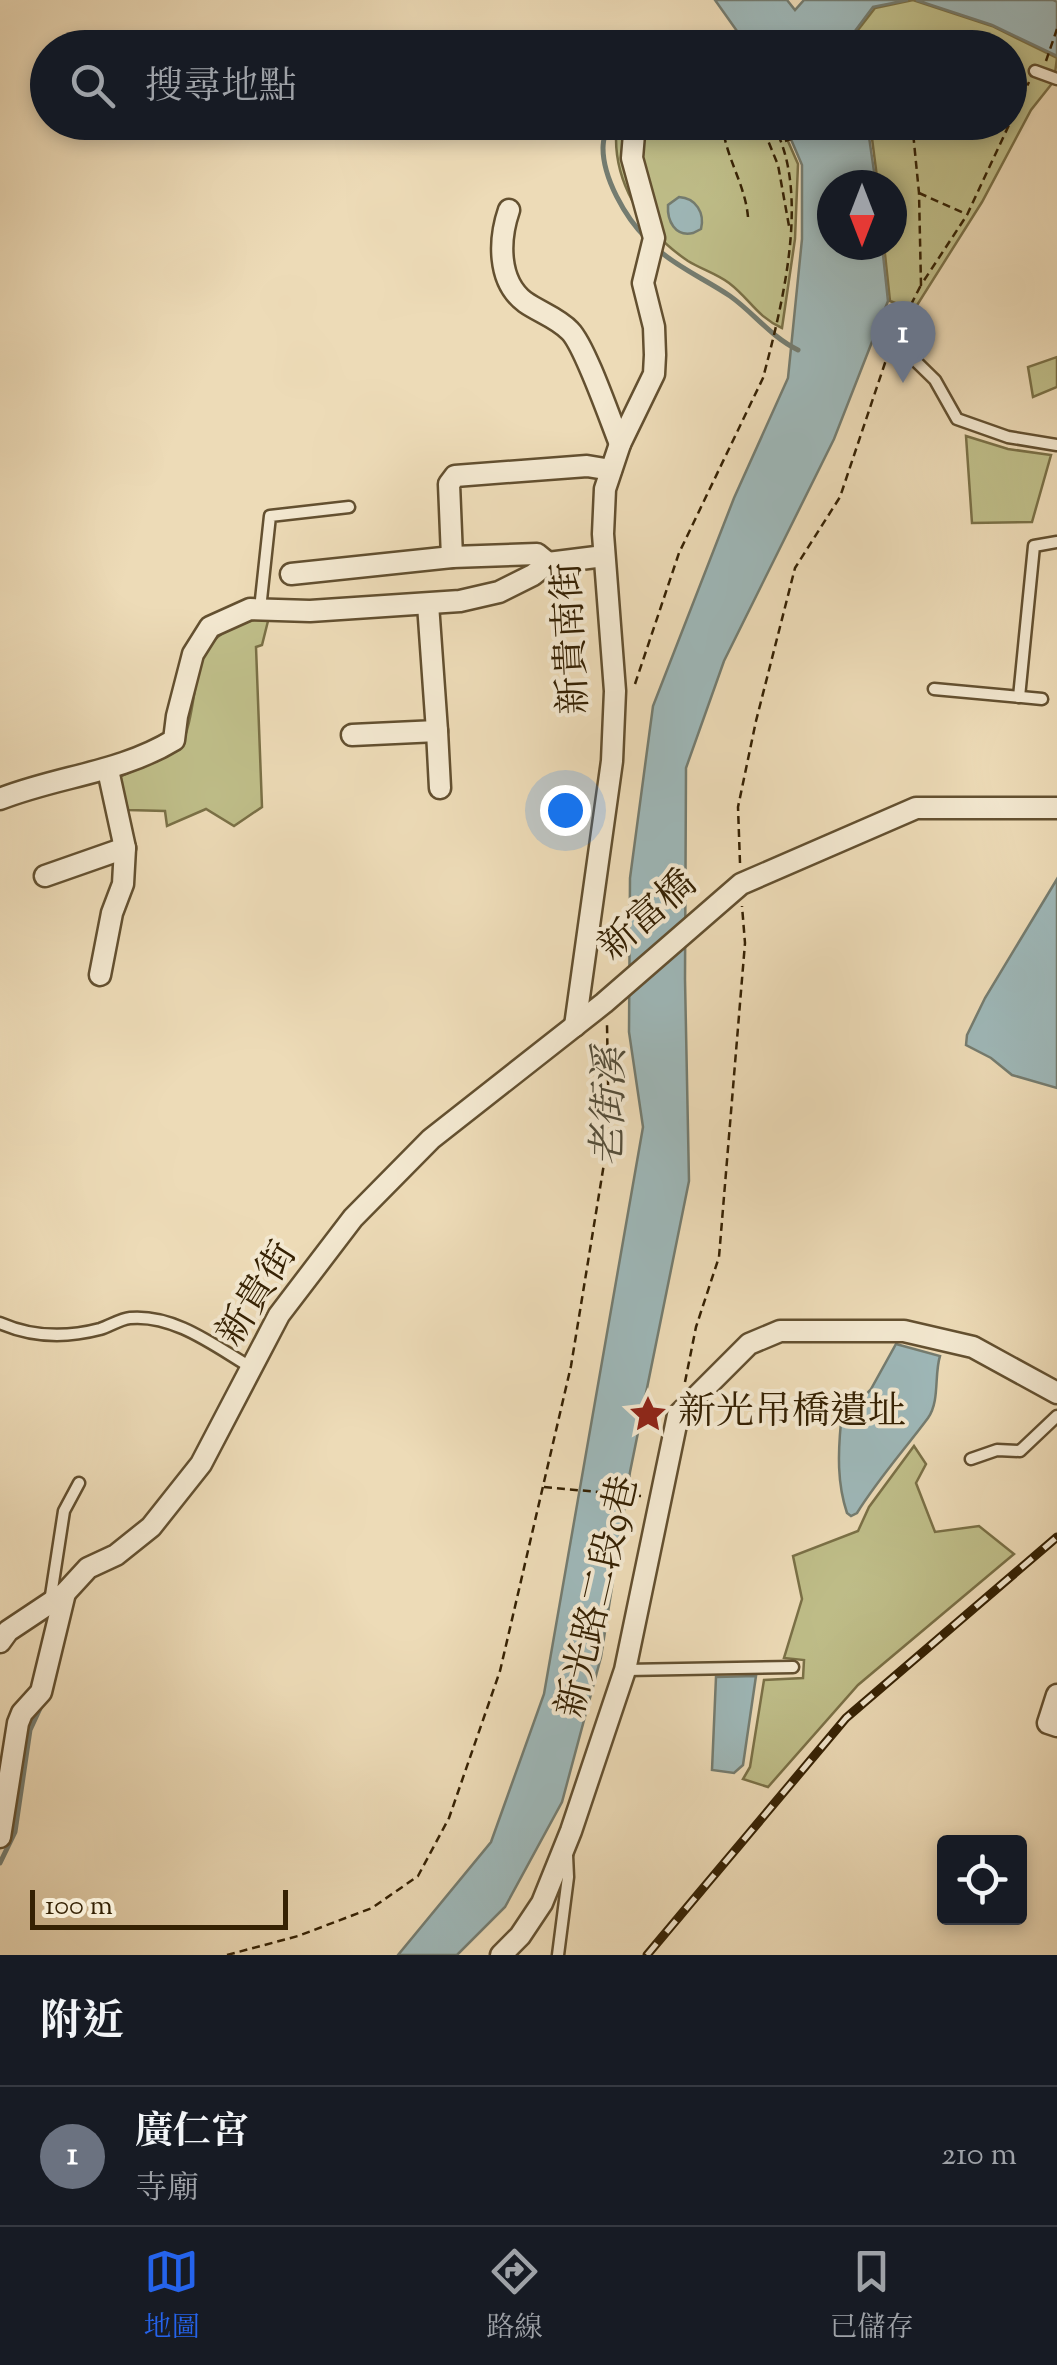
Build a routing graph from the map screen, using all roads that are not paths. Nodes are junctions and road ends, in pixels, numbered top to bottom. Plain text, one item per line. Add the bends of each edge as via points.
1 (1035, 71) road end
2 (1057, 80) edge
3 (634, 140) edge
4 (509, 210) dead end
5 (893, 339) road end
6 (620, 444) junction
7 (1057, 445) edge
8 (611, 470) junction
9 (349, 507) dead end
10 (1057, 542) edge
11 (604, 556) junction
12 (452, 557) junction
13 (548, 563) junction
14 (291, 574) dead end
15 (428, 604) junction
16 (260, 609) junction
17 (934, 690) dead end
18 (1020, 697) junction
19 (1042, 699) dead end
20 (437, 731) junction
21 (352, 735) dead end
22 (108, 770) junction
23 (440, 788) dead end
24 (0, 799) edge
25 (1057, 808) edge
26 (125, 848) junction
27 (45, 876) dead end
28 (100, 975) dead end
29 (606, 1012) joint
30 (576, 1026) junction
31 (0, 1323) edge
32 (252, 1369) junction
33 (1057, 1393) edge
34 (1057, 1416) edge
35 (971, 1459) dead end
36 (79, 1483) dead end
37 (57, 1598) junction
38 (0, 1642) edge
39 (792, 1667) dead end
40 (625, 1670) junction
41 (1057, 1695) edge
42 (1057, 1726) edge
43 (0, 1837) edge
44 (566, 1844) junction
45 (501, 1955) edge
46 (558, 1955) edge

1 - 2 lane
3 - 6 street, 新貴南街 via 652,247 643,283 654,327 654,374
4 - 6 street via 502,229 508,282 522,300 572,332
5 - 7 lane via 935,380 957,419
6 - 8 street, 新貴南街
8 - 11 street, 新貴南街
8 - 12 street via 455,476
9 - 16 lane via 270,516
10 - 18 lane via 1034,546
11 - 13 street
11 - 30 street, 新貴南街 via 615,690 612,761
12 - 13 street via 537,554
12 - 14 street
13 - 15 street via 499,592
15 - 16 street
15 - 20 street
16 - 22 street via 210,627 194,654 174,740
17 - 18 lane
18 - 19 lane
20 - 21 street
20 - 23 street
22 - 24 street
22 - 26 street
25 - 29 street, 新富橋 via 916,808 740,884
26 - 27 street
26 - 28 street via 124,884
29 - 30 street, 新貴街
30 - 32 street, 新貴街 via 431,1139 353,1218 279,1315
31 - 32 lane via 23,1333 60,1335 129,1318 163,1323 186,1329
32 - 37 street, 新貴街 via 201,1464 151,1527 88,1568
33 - 40 street, 新光路二段9巷 via 973,1347 904,1331 780,1332 749,1344 678,1415
34 - 35 lane via 1020,1451
36 - 37 lane via 64,1510
37 - 38 street, 新貴街
37 - 43 street via 41,1692 18,1723
39 - 40 lane
40 - 44 street, 新光路二段9巷
41 - 42 street via 1048,1723
44 - 45 street, 新光路二段9巷 via 542,1903
44 - 46 lane

